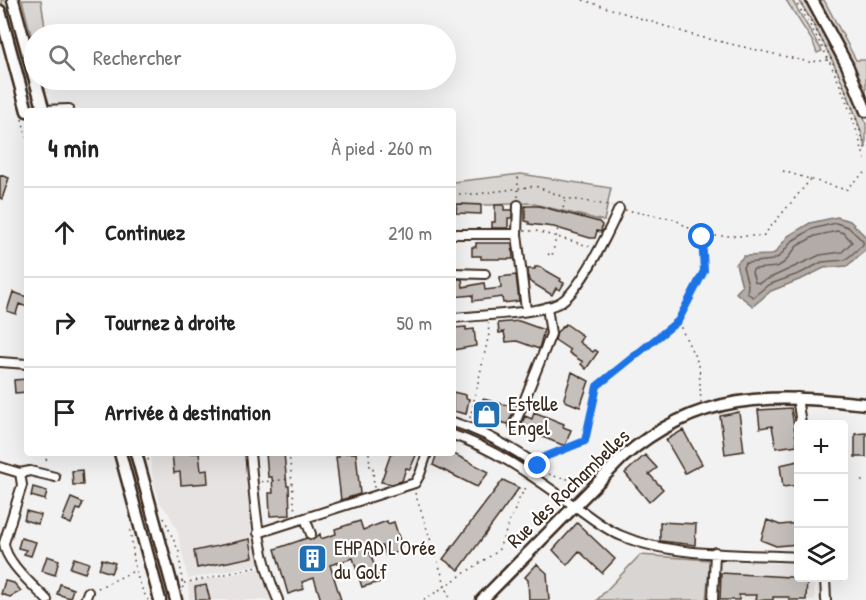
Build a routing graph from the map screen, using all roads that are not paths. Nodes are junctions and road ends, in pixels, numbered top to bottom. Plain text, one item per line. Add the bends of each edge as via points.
1 (13, 0) edge
2 (812, 0) edge
3 (0, 11) edge
4 (24, 40) edge
5 (38, 90) edge
6 (26, 108) edge
7 (43, 108) edge
8 (866, 111) edge
9 (518, 206) road end
10 (619, 209) road end
11 (517, 232) junction
12 (456, 234) edge
13 (456, 273) edge
14 (485, 274) dead end
15 (547, 307) junction
16 (526, 310) junction
17 (456, 318) edge
18 (0, 362) edge
19 (24, 364) edge
20 (797, 398) junction
21 (866, 404) edge
22 (800, 420) edge
23 (456, 423) edge
24 (514, 426) dead end
25 (456, 436) edge
26 (121, 456) edge
27 (137, 456) edge
28 (250, 456) edge
29 (426, 456) edge
30 (538, 466) road end
31 (0, 467) edge
32 (20, 473) junction
33 (55, 477) dead end
34 (574, 506) junction
35 (305, 518) junction
36 (258, 533) junction
37 (311, 534) dead end
38 (715, 552) junction
39 (794, 557) edge
40 (4, 559) edge
41 (825, 582) edge
42 (180, 597) edge
43 (47, 600) edge
44 (160, 600) edge
45 (278, 600) edge
46 (482, 600) edge
47 (713, 600) edge
48 (826, 600) edge

1 - 4 main road
2 - 8 main road via 847,65
3 - 6 main road
5 - 7 main road
9 - 11 street
10 - 15 street via 605,240 570,294
11 - 12 street
11 - 16 street
13 - 14 street
15 - 16 street
15 - 24 street via 551,334
16 - 17 street
18 - 19 street
20 - 21 main road, Rue des Rochambelles
20 - 22 street
20 - 34 main road, Rue des Rochambelles via 740,400 682,418 638,445
23 - 30 street via 504,443
25 - 34 street via 502,457
26 - 44 main road
27 - 42 main road
28 - 36 street
29 - 35 street via 415,483
31 - 32 street
32 - 33 street via 30,471
32 - 40 street via 22,485 4,543
34 - 38 street via 609,530 644,544
34 - 46 main road, Rue des Rochambelles
35 - 36 street
35 - 37 street
36 - 45 street
38 - 39 street
38 - 47 street
40 - 43 street
41 - 48 street

